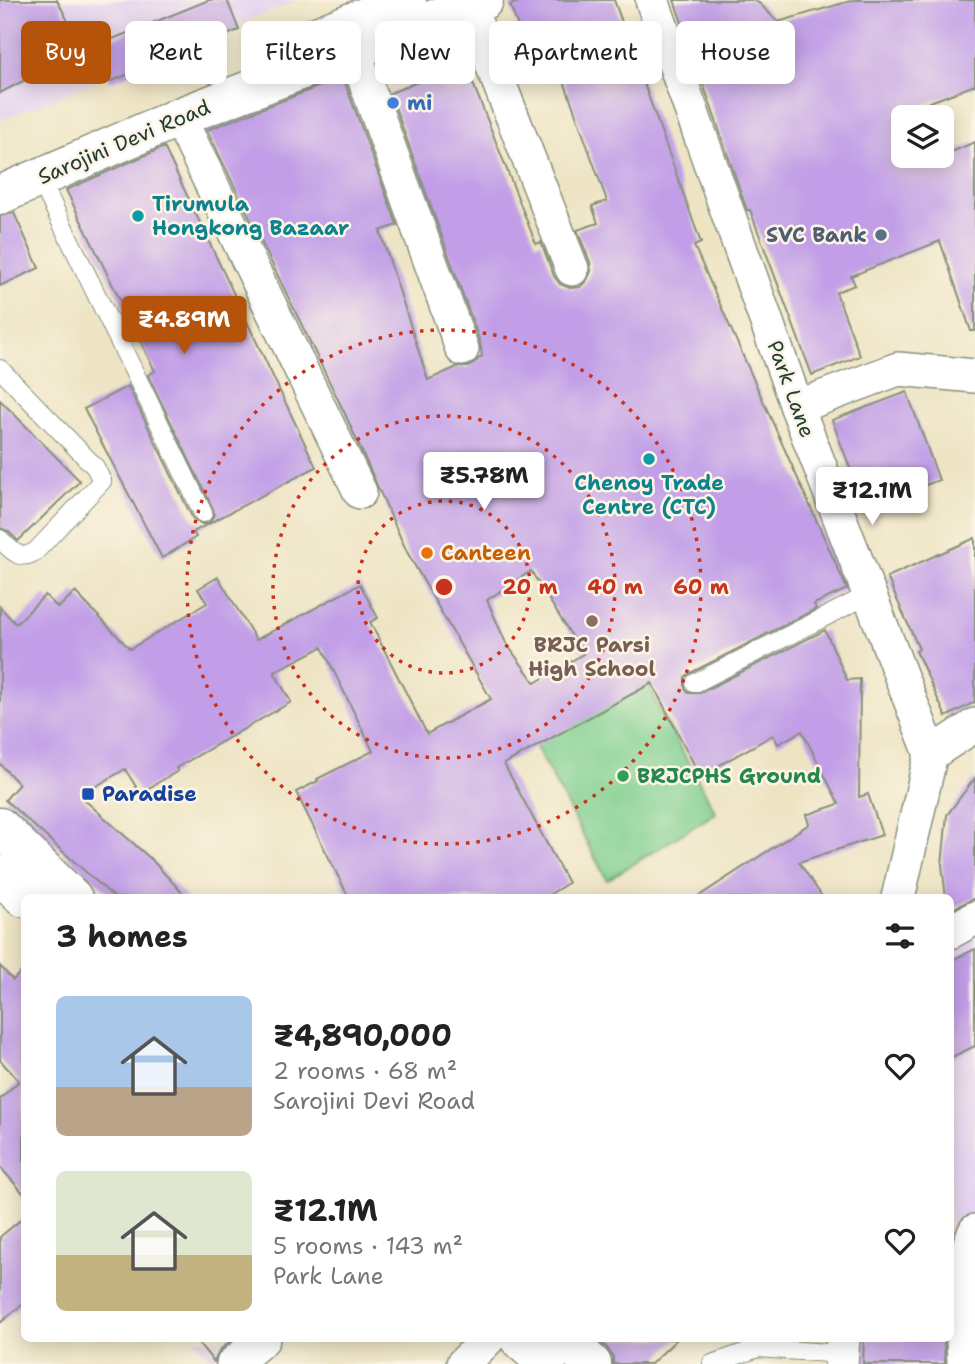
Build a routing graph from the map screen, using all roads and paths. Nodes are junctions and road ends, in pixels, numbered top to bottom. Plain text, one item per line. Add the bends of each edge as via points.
1 (407, 0) edge
2 (652, 0) edge
3 (476, 3) edge
4 (361, 47) edge
5 (361, 69) edge
6 (265, 84) edge
7 (179, 117) junction
8 (0, 169) edge
9 (39, 177) junction
10 (0, 195) edge
11 (572, 269) dead end
12 (462, 349) dead end
13 (0, 369) edge
14 (975, 376) edge
15 (797, 407) junction
16 (360, 492) dead end
17 (203, 513) dead end
18 (0, 539) edge
19 (868, 595) junction
20 (695, 683) dead end
21 (975, 725) edge
22 (931, 754) junction
23 (0, 827) edge
24 (0, 875) edge
25 (69, 894) edge
26 (899, 894) edge
27 (21, 895) edge
28 (975, 918) edge
29 (954, 930) edge
30 (964, 1243) edge
31 (969, 1307) edge
32 (259, 1342) edge
33 (485, 1342) edge
34 (522, 1342) edge
35 (568, 1342) edge
36 (842, 1352) edge
37 (233, 1364) edge
38 (463, 1364) edge
39 (547, 1364) edge
40 (592, 1364) edge
41 (712, 1364) edge
42 (964, 1364) edge

1 - 8 main road, Sarojini Devi Road
2 - 15 street, Park Lane
3 - 4 main road, Sarojini Devi Road
3 - 11 street
5 - 12 street
6 - 7 main road, Sarojini Devi Road
7 - 9 main road, Sarojini Devi Road
7 - 16 street
9 - 10 main road, Sarojini Devi Road
9 - 17 lane
13 - 18 lane via 95,467 102,481 30,556 15,554
14 - 15 street via 898,369
15 - 19 street, Park Lane
19 - 20 lane
19 - 22 street, Park Lane
21 - 22 street
22 - 26 street
23 - 25 main road
24 - 27 main road
28 - 29 street
30 - 31 street
31 - 42 street
32 - 37 street
33 - 38 street
34 - 39 main road
35 - 40 main road
36 - 41 lane via 758,1348

